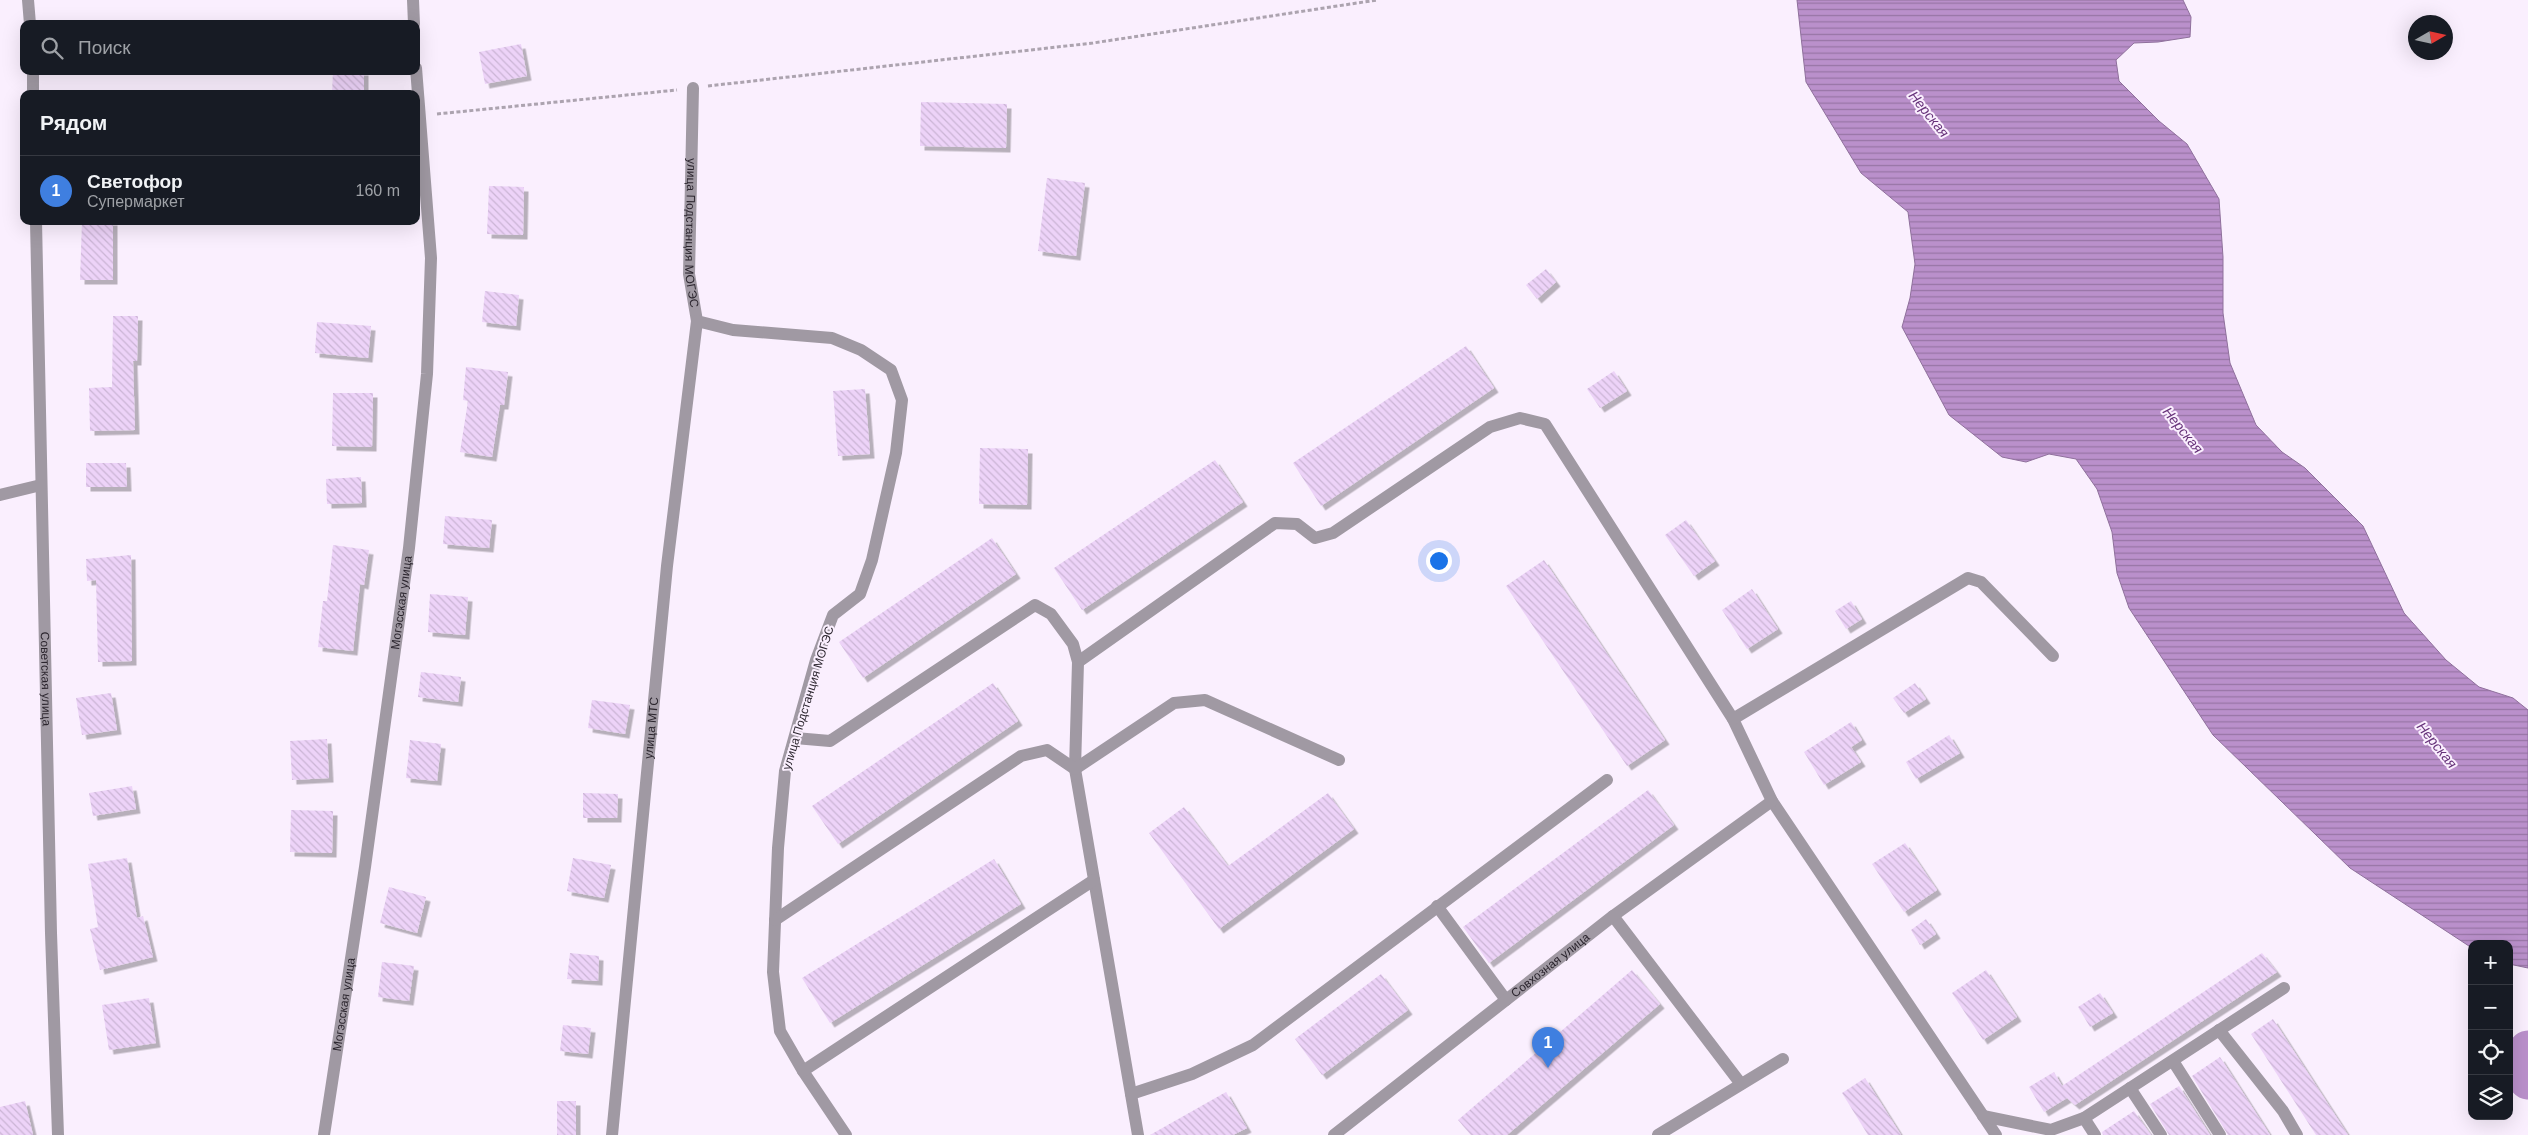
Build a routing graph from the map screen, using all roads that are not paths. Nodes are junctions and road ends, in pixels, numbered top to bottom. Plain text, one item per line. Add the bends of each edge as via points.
1 (28, 0) edge
2 (413, 0) edge
3 (30, 20) edge
4 (414, 20) edge
5 (33, 75) edge
6 (416, 75) edge
7 (693, 88) road end
8 (33, 90) edge
9 (417, 90) edge
10 (420, 127) edge
11 (36, 225) edge
12 (697, 322) junction
13 (41, 485) junction
14 (0, 496) edge
15 (2053, 656) dead end
16 (1078, 662) junction
17 (1733, 719) junction
18 (795, 738) junction
19 (1339, 760) dead end
20 (1075, 769) junction
21 (1606, 780) dead end
22 (1772, 801) junction
23 (1094, 880) junction
24 (1437, 906) junction
25 (1614, 916) junction
26 (775, 920) junction
27 (2284, 988) dead end
28 (1506, 1000) junction
29 (2219, 1030) junction
30 (1783, 1059) dead end
31 (2173, 1061) junction
32 (803, 1071) junction
33 (1741, 1084) junction
34 (2130, 1088) junction
35 (1131, 1094) junction
36 (1982, 1116) junction
37 (2084, 1118) junction
38 (58, 1135) edge
39 (324, 1135) edge
40 (612, 1135) edge
41 (846, 1135) edge
42 (1138, 1135) edge
43 (1334, 1135) edge
44 (1658, 1135) edge
45 (1996, 1135) edge
46 (2096, 1135) edge
47 (2161, 1135) edge
48 (2220, 1135) edge
49 (2297, 1135) edge

1 - 3 street
2 - 4 street
5 - 8 street
6 - 9 street, Могэсская улица
7 - 12 street, улица Подстанция МОГЭС via 689,274
10 - 39 street, Могэсская улица via 431,258 427,374 406,567 364,877
11 - 13 street, Советская улица
12 - 18 street, улица Подстанция МОГЭС via 733,330 832,338 860,350 891,370 902,400 896,453 872,560 860,594 833,615 816,660
12 - 40 street, улица МТС via 667,566
13 - 14 street
13 - 38 street, Советская улица
15 - 17 street via 1982,582 1968,578
16 - 17 street via 1275,523 1296,524 1316,538 1333,533 1490,427 1520,418 1545,424
16 - 18 street via 1073,644 1050,614 1035,605 830,742
16 - 20 street
17 - 22 street
18 - 26 street, улица Подстанция МОГЭС via 785,772
19 - 20 street via 1205,700 1174,702
20 - 23 street
20 - 26 street via 1047,750 1021,756
21 - 24 street
22 - 25 street, Совхозная улица
22 - 36 street
23 - 32 street
23 - 35 street
24 - 28 street
24 - 35 street via 1254,1045 1192,1074
25 - 28 street, Совхозная улица
25 - 33 street
26 - 32 street, улица Подстанция МОГЭС via 773,972 780,1031
27 - 29 street
28 - 43 street, Совхозная улица
29 - 31 street
29 - 49 street
30 - 33 street
31 - 34 street
31 - 48 street
32 - 41 street, улица Подстанция МОГЭС
33 - 44 street
34 - 37 street
34 - 47 street
35 - 42 street
36 - 37 street via 2051,1130
36 - 45 street
37 - 46 street

